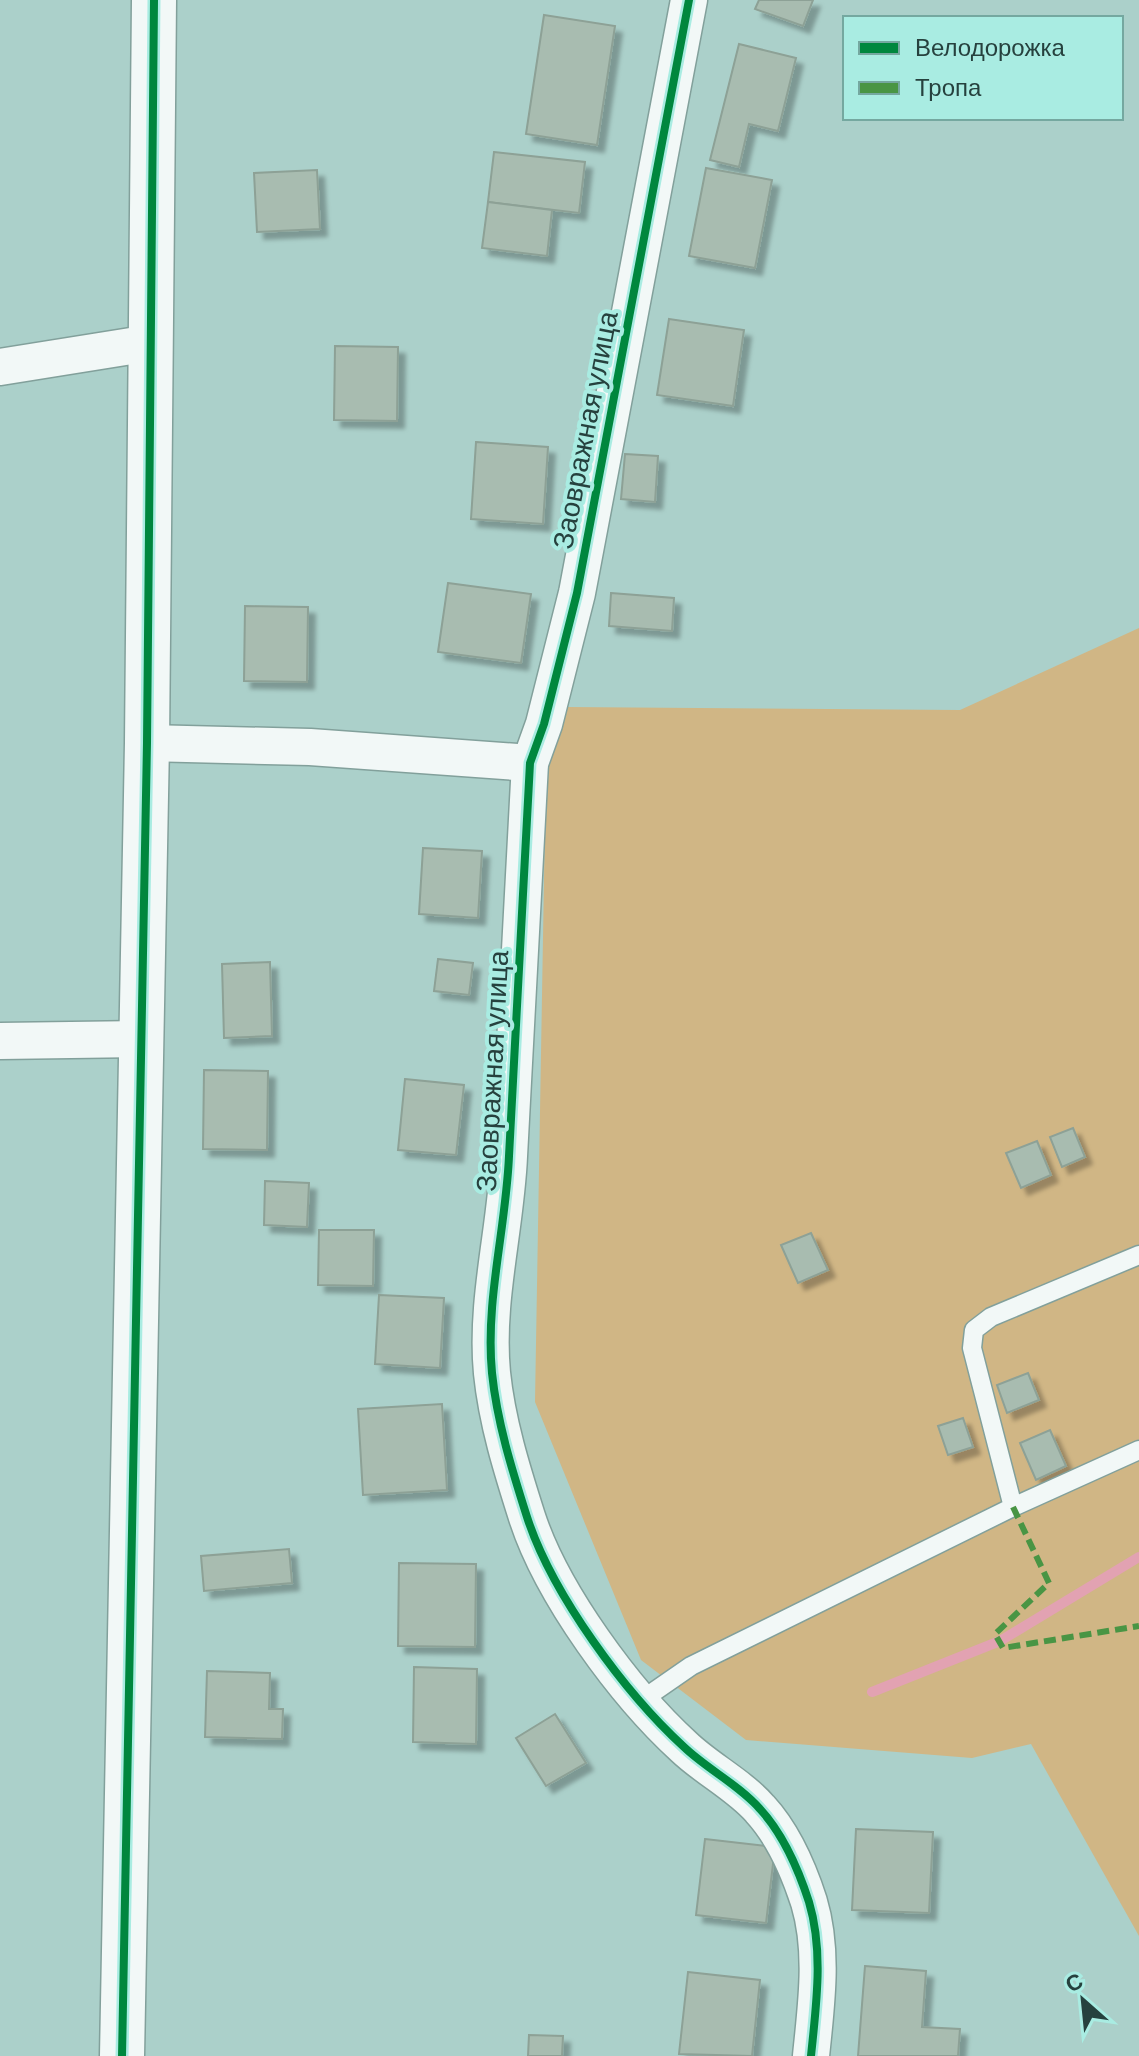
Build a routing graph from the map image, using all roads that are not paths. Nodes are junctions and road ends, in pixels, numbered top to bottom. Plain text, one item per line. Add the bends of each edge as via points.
1 (154, 0) edge
2 (689, 0) edge
3 (150, 343) junction
4 (0, 367) edge
5 (147, 743) junction
6 (530, 763) junction
7 (142, 1039) junction
8 (0, 1041) edge
9 (1139, 1255) edge
10 (1139, 1450) edge
11 (1013, 1507) junction
12 (639, 1702) junction
13 (122, 2056) edge
14 (811, 2056) edge

1 - 3 street
2 - 6 street, Заовражная улица via 577,593
3 - 4 street
3 - 5 street
5 - 6 street via 310,747
5 - 7 street
6 - 12 street, Заовражная улица via 507,1201 492,1305 492,1372 528,1521 622,1684
7 - 8 street
7 - 13 street
9 - 11 lane via 991,1317 974,1330 972,1348
10 - 11 lane
11 - 12 lane via 691,1666
12 - 14 street, Заовражная улица via 684,1748 760,1809 788,1852 809,1904 817,1945

